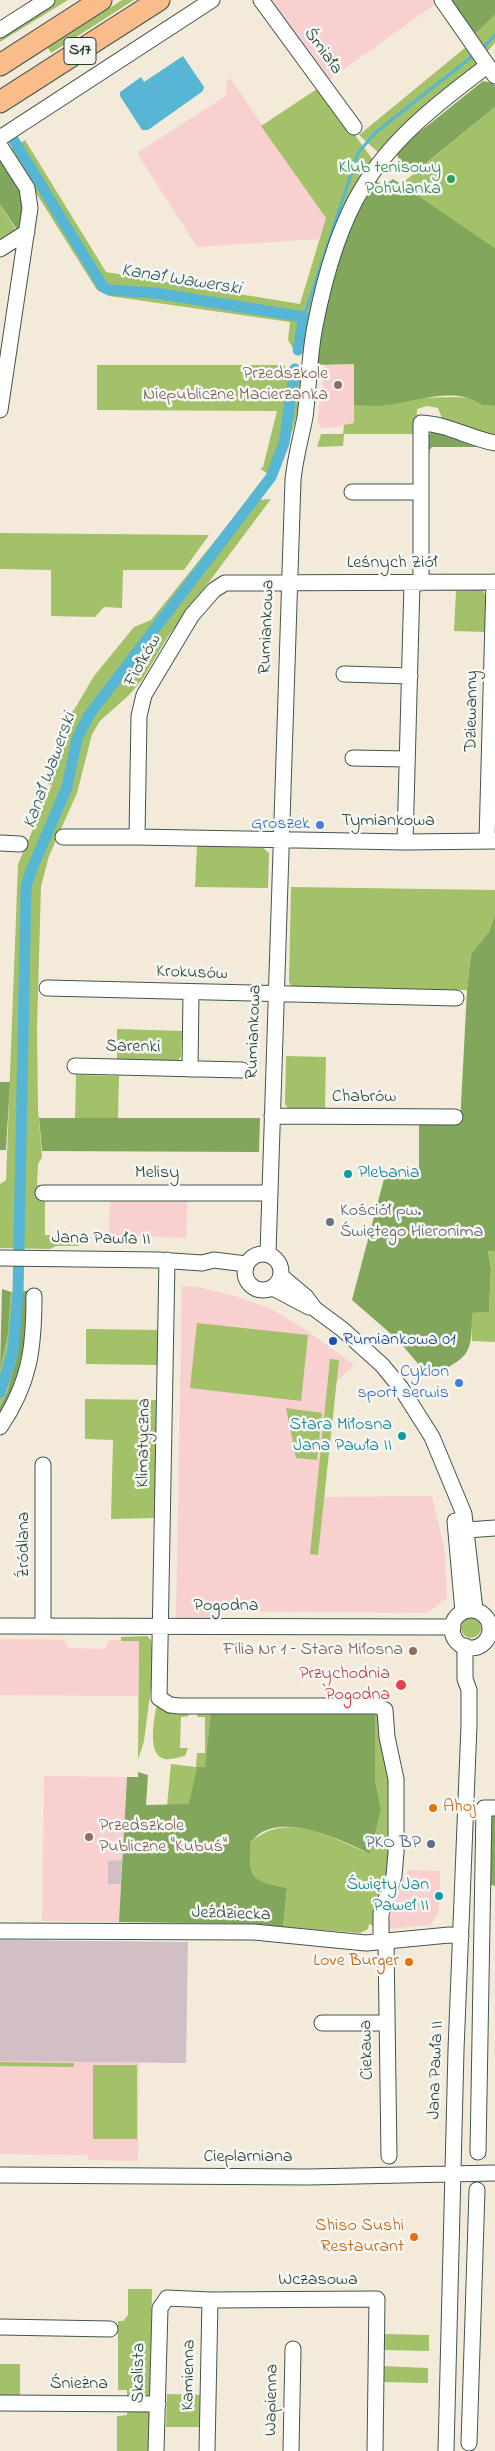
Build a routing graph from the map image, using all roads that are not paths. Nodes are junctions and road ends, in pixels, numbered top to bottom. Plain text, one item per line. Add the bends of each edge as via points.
1 (47, 0) edge
2 (101, 0) edge
3 (159, 0) edge
4 (212, 0) edge
5 (261, 0) edge
6 (442, 0) edge
7 (0, 30) edge
8 (482, 57) edge
9 (0, 65) edge
10 (0, 102) edge
11 (354, 127) dead end
12 (0, 138) edge
13 (0, 146) edge
14 (27, 232) junction
15 (0, 249) edge
16 (0, 410) edge
17 (495, 443) edge
18 (352, 492) dead end
19 (421, 492) junction
20 (288, 582) junction
21 (494, 582) edge
22 (416, 583) junction
23 (344, 674) dead end
24 (410, 676) junction
25 (493, 751) edge
26 (353, 758) dead end
27 (407, 759) junction
28 (63, 837) dead end
29 (137, 837) junction
30 (280, 840) junction
31 (491, 841) edge
32 (405, 842) junction
33 (0, 843) edge
34 (20, 844) dead end
35 (47, 988) dead end
36 (191, 993) junction
37 (275, 995) junction
38 (456, 998) dead end
39 (75, 1066) dead end
40 (190, 1069) junction
41 (242, 1070) dead end
42 (272, 1116) junction
43 (455, 1117) dead end
44 (43, 1193) dead end
45 (270, 1193) junction
46 (268, 1253) junction
47 (0, 1258) edge
48 (167, 1260) junction
49 (246, 1270) junction
50 (277, 1282) junction
51 (34, 1296) dead end
52 (0, 1427) edge
53 (44, 1465) dead end
54 (455, 1497) junction
55 (495, 1528) edge
56 (467, 1530) junction
57 (469, 1611) junction
58 (43, 1625) junction
59 (0, 1626) edge
60 (160, 1626) junction
61 (453, 1627) junction
62 (492, 1628) edge
63 (470, 1646) junction
64 (490, 1808) edge
65 (0, 1931) edge
66 (460, 1936) junction
67 (384, 1942) junction
68 (322, 2023) dead end
69 (385, 2023) junction
70 (456, 2050) junction
71 (480, 2050) junction
72 (478, 2152) dead end
73 (389, 2156) dead end
74 (495, 2173) edge
75 (453, 2174) junction
76 (0, 2175) edge
77 (477, 2190) dead end
78 (167, 2298) joint
79 (210, 2300) junction
80 (450, 2318) junction
81 (473, 2318) junction
82 (0, 2327) edge
83 (110, 2328) dead end
84 (293, 2349) dead end
85 (0, 2403) edge
86 (158, 2404) junction
87 (469, 2443) dead end
88 (156, 2451) edge
89 (208, 2451) edge
90 (291, 2451) edge
91 (375, 2451) edge
92 (446, 2451) edge

1 - 7 street
2 - 9 highway, S17
3 - 10 highway, S17
4 - 12 street
5 - 11 street, Śmiała
6 - 8 street
8 - 20 street, Rumiankowa via 399,141 364,185 344,226 315,327 293,473
13 - 14 street via 27,188 30,208
14 - 15 street
14 - 16 street
17 - 19 street via 440,424 421,423
18 - 19 street
19 - 22 street
20 - 22 street, Leśnych Ziół
20 - 29 street, Fiołków via 225,583 214,590 192,615 161,665 144,696 139,716
20 - 30 street, Rumiankowa
21 - 22 street, Leśnych Ziół
21 - 25 street, Dziewanny
22 - 24 street
23 - 24 street
24 - 27 street
25 - 31 street, Dziewanny
26 - 27 street
27 - 32 street
28 - 29 street
29 - 30 street
30 - 32 street, Tymiankowa
30 - 37 street, Rumiankowa
31 - 32 street, Tymiankowa
33 - 34 street
35 - 36 street, Krokusów
36 - 37 street, Krokusów
36 - 40 street
37 - 38 street, Krokusów
37 - 42 street, Rumiankowa
39 - 40 street, Sarenki
40 - 41 street, Sarenki
42 - 43 street, Chabrów
42 - 45 street, Rumiankowa
44 - 45 street, Melisy
45 - 46 street, Rumiankowa
46 - 49 street via 255,1255
46 - 50 street via 278,1260
47 - 48 street, Jana Pawła II
48 - 49 street, Jana Pawła II via 202,1263 212,1270
48 - 60 street, Klimatyczna
49 - 50 street via 247,1281 256,1288 267,1290
50 - 54 street via 301,1305 315,1309 363,1346 401,1388 432,1437
51 - 52 street via 29,1366 15,1404
53 - 58 street, Źródlana
54 - 56 street via 464,1514
54 - 57 street
55 - 56 street
56 - 57 street
57 - 61 street via 456,1618
57 - 62 street via 484,1615
58 - 59 street, Pogodna
58 - 60 street, Pogodna
60 - 61 street, Pogodna
60 - 67 street, Klimatyczna via 159,1698 170,1705 378,1706 385,1710 396,1779 396,1852 394,1876 381,1914
61 - 63 street via 456,1638
62 - 63 street via 485,1642
63 - 66 street, Jana Pawła II via 474,1680 469,1690
64 - 71 street
65 - 67 street, Jeździecka via 254,1932 327,1941
66 - 67 street, Jeździecka
66 - 70 street, Jana Pawła II
67 - 69 street, Ciekawa
68 - 69 street
69 - 73 street, Ciekawa
70 - 71 street
70 - 75 street, Jana Pawła II
71 - 72 street
74 - 75 street, Cieplarniana
75 - 76 street, Cieplarniana via 309,2177
75 - 80 street, Jana Pawła II
77 - 81 street
78 - 79 street, Wczasowa
78 - 86 street, Skalista via 160,2308
79 - 89 street, Kamienna
79 - 91 street, Wczasowa via 377,2299
80 - 81 street
80 - 92 street, Jana Pawła II
81 - 87 street
82 - 83 street
84 - 90 street, Wapienna
85 - 86 street, Śnieżna
86 - 88 street, Skalista

